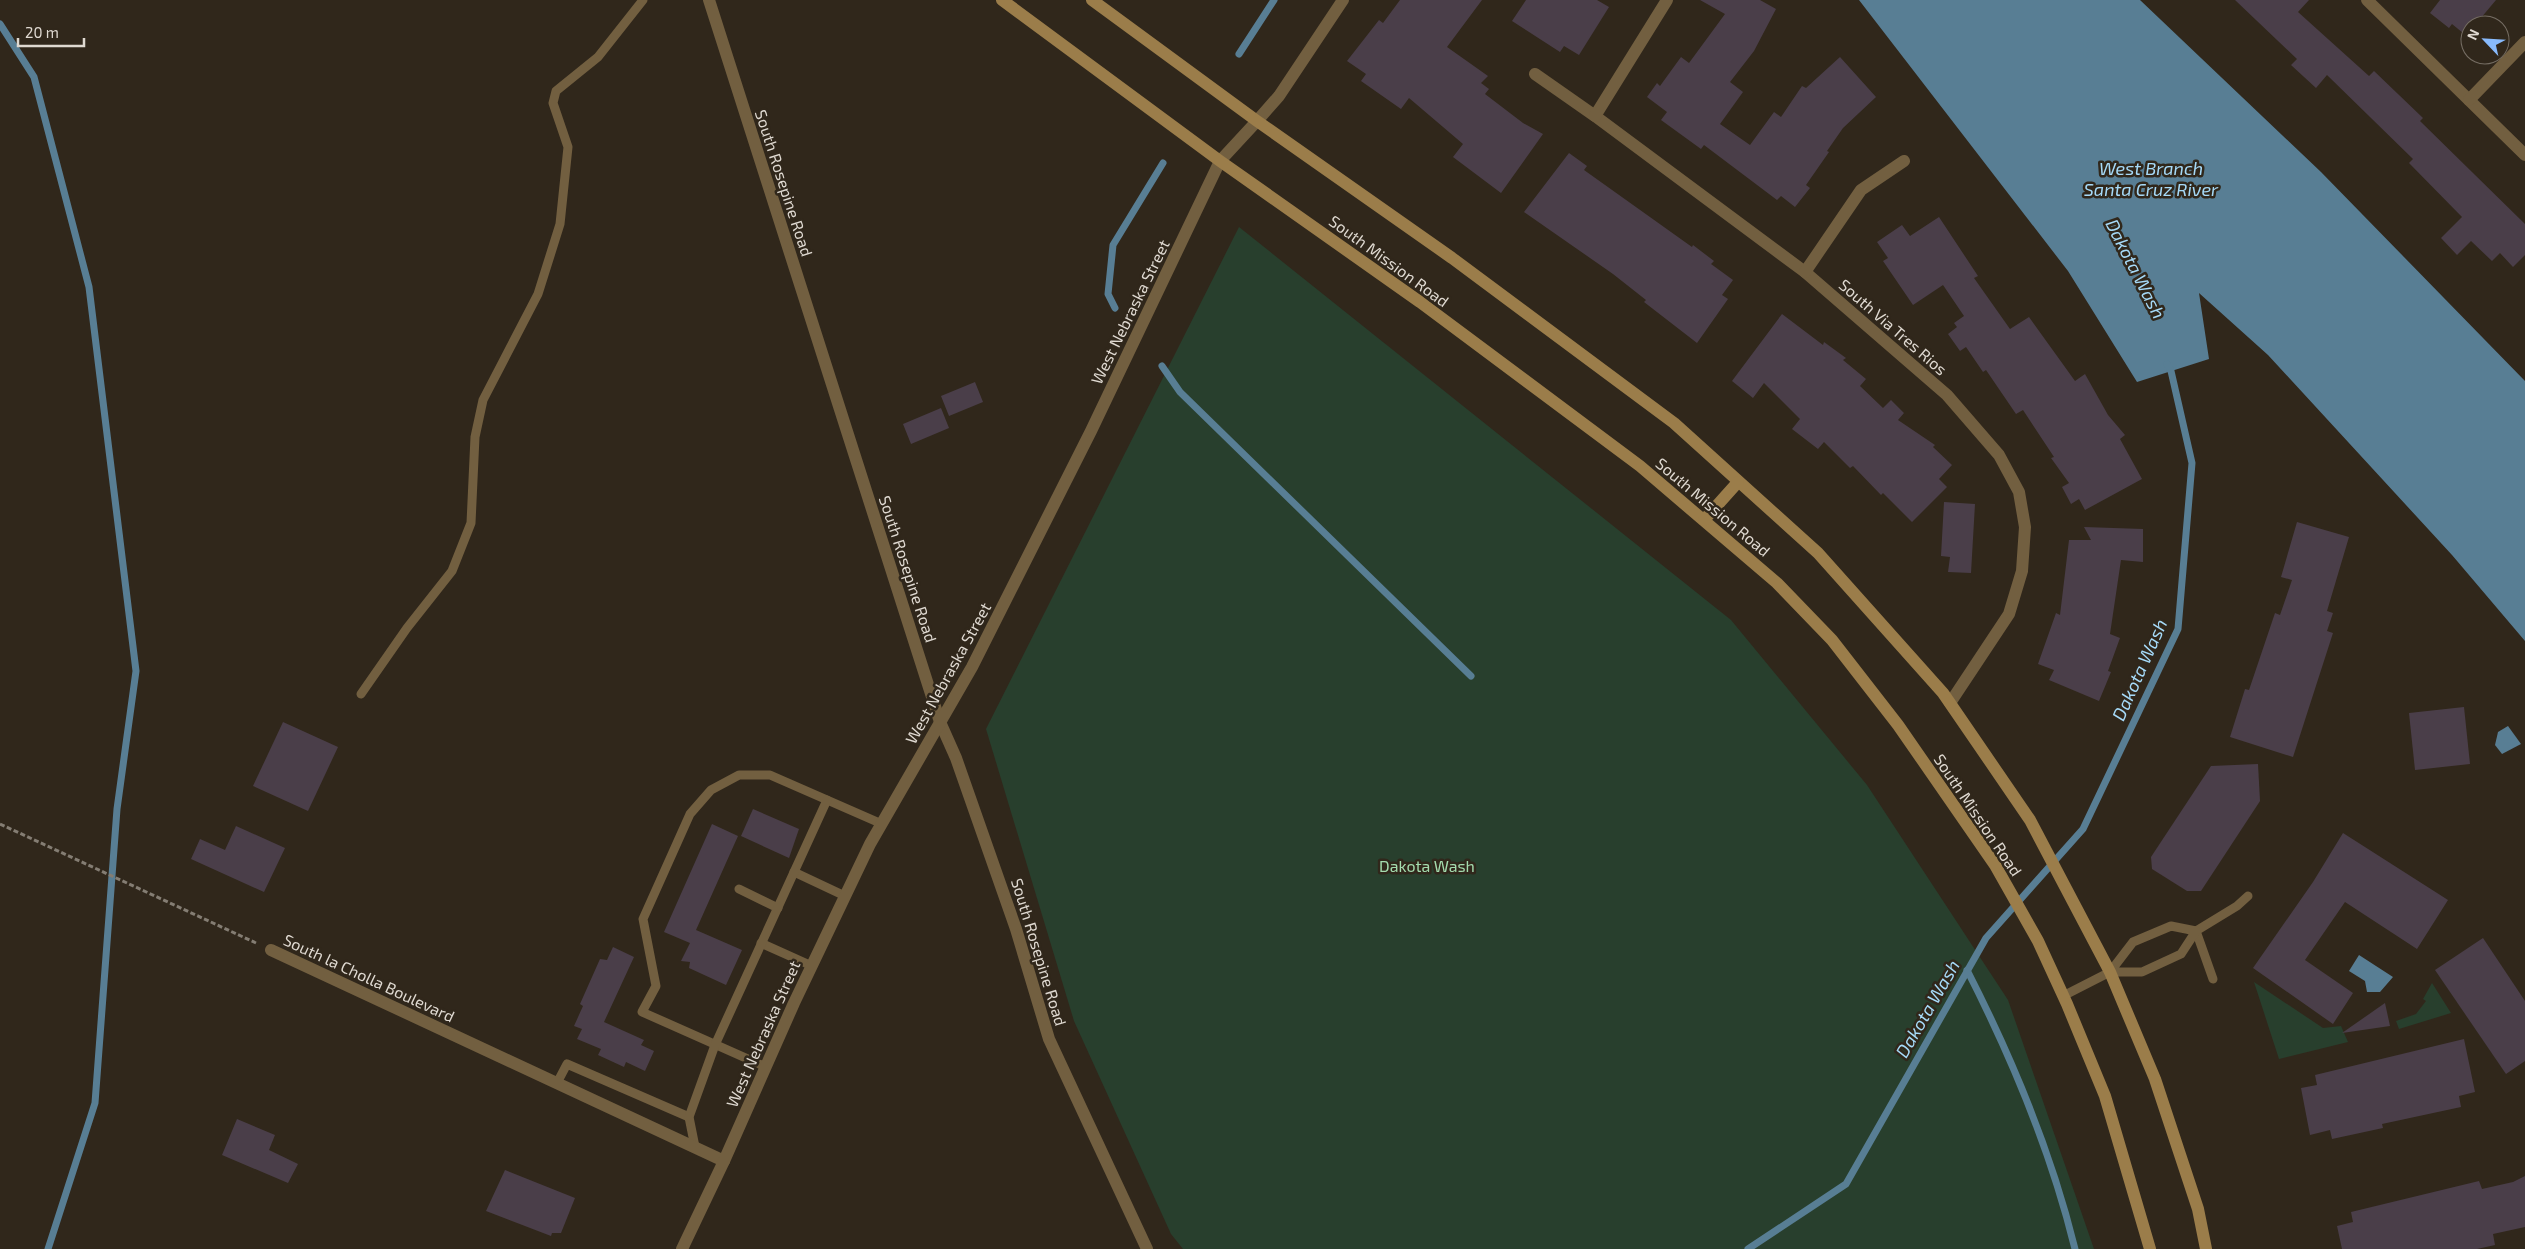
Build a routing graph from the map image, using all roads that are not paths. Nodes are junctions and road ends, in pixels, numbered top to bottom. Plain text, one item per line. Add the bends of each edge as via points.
1 (643, 0) edge
2 (709, 0) edge
3 (1002, 0) edge
4 (1092, 0) edge
5 (1343, 0) edge
6 (1667, 0) edge
7 (2366, 0) edge
8 (2525, 42) edge
9 (1535, 74) dead end
10 (2469, 100) junction
11 (1595, 116) junction
12 (1257, 122) junction
13 (2525, 155) edge
14 (1220, 161) junction
15 (1904, 161) dead end
16 (1805, 272) junction
17 (1738, 482) junction
18 (1704, 520) junction
19 (361, 694) dead end
20 (1950, 704) junction
21 (940, 722) junction
22 (827, 800) junction
23 (882, 824) junction
24 (794, 872) junction
25 (739, 889) dead end
26 (846, 896) junction
27 (2248, 896) dead end
28 (778, 908) junction
29 (2196, 931) junction
30 (761, 943) junction
31 (271, 950) road end
32 (812, 966) junction
33 (2110, 972) junction
34 (2211, 975) dead end
35 (2063, 996) junction
36 (715, 1045) junction
37 (766, 1067) junction
38 (557, 1083) junction
39 (689, 1117) junction
40 (695, 1147) junction
41 (724, 1161) junction
42 (682, 1249) edge
43 (1147, 1249) edge
44 (2150, 1249) edge
45 (2206, 1249) edge

1 - 19 lane via 598,57 556,91 552,103 568,147 560,224 538,294 483,400 475,437 471,523 452,571
2 - 21 street, South Rosepine Road
3 - 14 main road, South Mission Road
4 - 12 main road, South Mission Road
5 - 12 street, West Nebraska Street via 1279,96
6 - 11 street
7 - 10 street
8 - 10 street
9 - 11 street, South Via Tres Rios
10 - 13 street
11 - 16 street, South Via Tres Rios
12 - 14 street, West Nebraska Street
12 - 17 main road, South Mission Road via 1452,258 1666,418
14 - 18 main road, South Mission Road via 1428,307 1640,466
14 - 21 street, West Nebraska Street via 1090,431 972,667
15 - 16 street via 1861,190
16 - 20 street, South Via Tres Rios via 1947,395 1999,455 2018,492 2025,527 2022,571 2009,614
17 - 18 main road
17 - 20 main road, South Mission Road via 1818,553
18 - 35 main road, South Mission Road via 1777,583 1832,640 1898,725 1995,865 2038,941
20 - 33 main road, South Mission Road via 2030,820
21 - 23 street, West Nebraska Street
21 - 43 street, South Rosepine Road via 956,758 1016,929 1049,1039
22 - 23 lane
22 - 24 lane
22 - 36 lane via 770,775 739,775 711,790 690,814 643,919 656,986 642,1012
23 - 26 street, West Nebraska Street
24 - 26 lane
24 - 28 lane
25 - 28 lane
26 - 32 street, West Nebraska Street
27 - 29 lane
28 - 30 lane
29 - 33 lane via 2181,954 2142,972
29 - 33 lane via 2171,926 2133,942
29 - 34 lane
30 - 32 lane
30 - 36 lane
31 - 38 street, South la Cholla Boulevard
32 - 37 street, West Nebraska Street
33 - 35 lane
33 - 45 main road, South Mission Road via 2155,1079 2198,1209
35 - 44 main road, South Mission Road via 2105,1096
36 - 37 lane
36 - 39 lane
37 - 41 street, West Nebraska Street
38 - 39 lane via 567,1064
38 - 40 street, South la Cholla Boulevard
39 - 40 lane
40 - 41 street, South la Cholla Boulevard
41 - 42 street, West Nebraska Street

